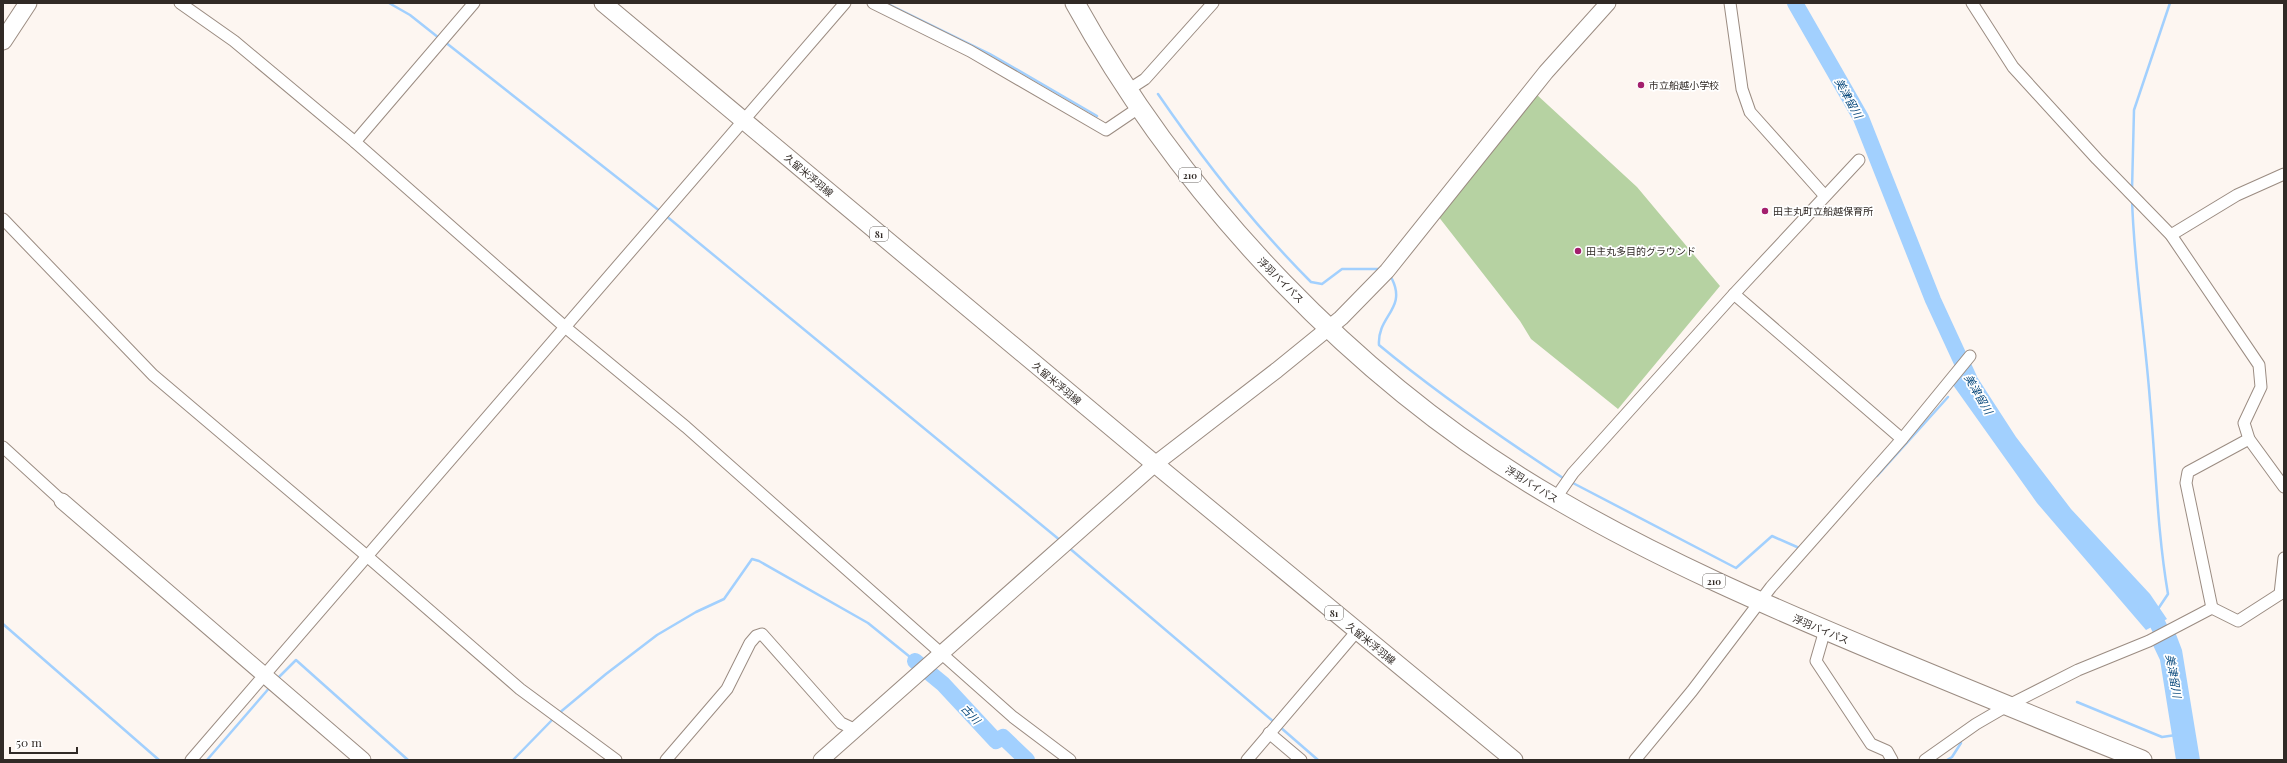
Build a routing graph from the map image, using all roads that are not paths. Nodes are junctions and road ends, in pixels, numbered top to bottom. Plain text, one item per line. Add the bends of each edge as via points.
1 (28, 3) edge
2 (180, 3) edge
3 (474, 3) edge
4 (603, 3) edge
5 (845, 3) edge
6 (874, 3) edge
7 (1075, 3) edge
8 (1213, 3) edge
9 (1608, 3) edge
10 (1730, 3) edge
11 (1972, 3) edge
12 (3, 41) edge
13 (1128, 90) junction
14 (1140, 107) junction
15 (742, 120) junction
16 (355, 142) junction
17 (1859, 160) dead end
18 (2284, 174) edge
19 (1825, 196) junction
20 (3, 219) edge
21 (2171, 235) junction
22 (1734, 294) junction
23 (565, 327) junction
24 (1329, 328) junction
25 (1970, 356) dead end
26 (1902, 439) junction
27 (2249, 439) junction
28 (3, 447) edge
29 (1155, 464) junction
30 (2284, 487) edge
31 (1555, 499) junction
32 (62, 501) joint
33 (368, 557) junction
34 (2284, 558) edge
35 (2282, 596) edge
36 (1759, 602) junction
37 (2212, 608) junction
38 (1825, 630) junction
39 (1356, 631) junction
40 (942, 653) junction
41 (265, 676) junction
42 (2007, 706) junction
43 (856, 730) junction
44 (1270, 733) junction
45 (191, 760) edge
46 (363, 760) edge
47 (616, 760) edge
48 (666, 760) edge
49 (822, 760) edge
50 (1070, 760) edge
51 (1247, 760) edge
52 (1301, 760) edge
53 (1514, 760) edge
54 (1635, 760) edge
55 (1892, 760) edge
56 (1925, 760) edge
57 (2142, 760) edge

1 - 12 main road
2 - 16 street via 234,41
3 - 16 street
4 - 15 main road, 久留米浮羽線 / 81
5 - 15 street
6 - 14 street via 970,51 1106,130
7 - 13 highway, 浮羽バイパス / 210
8 - 13 street via 1145,79
9 - 24 street via 1546,72 1387,271
10 - 19 street via 1742,89 1750,112
11 - 21 street via 2014,67 2097,159
13 - 14 highway, 浮羽バイパス / 210
14 - 24 highway, 浮羽バイパス / 210 via 1203,192 1255,254
15 - 23 street
15 - 29 main road, 久留米浮羽線 / 81
16 - 23 street
17 - 19 street
18 - 21 street via 2237,195
19 - 22 street
20 - 33 street via 153,375
21 - 27 street via 2259,365 2262,387 2244,422
22 - 26 street
22 - 31 street via 1573,473
23 - 33 street
23 - 40 street via 686,427
24 - 29 street
24 - 31 highway, 浮羽バイパス / 210 via 1433,416
25 - 26 street
26 - 36 street
27 - 30 street
27 - 37 street via 2188,472 2186,483
28 - 32 street
29 - 39 main road, 久留米浮羽線 / 81
29 - 40 street
31 - 36 highway, 浮羽バイパス / 210 via 1620,535
32 - 41 street
33 - 41 street
33 - 47 street via 520,689
34 - 35 street
35 - 37 street via 2238,621
36 - 38 highway, 浮羽バイパス / 210
36 - 54 street via 1692,691
37 - 42 street via 2149,641 2078,670
38 - 42 highway, 浮羽バイパス / 210
38 - 55 street via 1816,661 1871,744 1887,751
39 - 44 street
39 - 53 main road, 久留米浮羽線 / 81
40 - 43 street
40 - 50 street via 1013,717
41 - 45 street
41 - 46 street
42 - 56 street via 1971,727
42 - 57 highway, 浮羽バイパス / 210
43 - 48 street via 841,722 762,634 750,643 727,689
43 - 49 street
44 - 51 street
44 - 52 street

